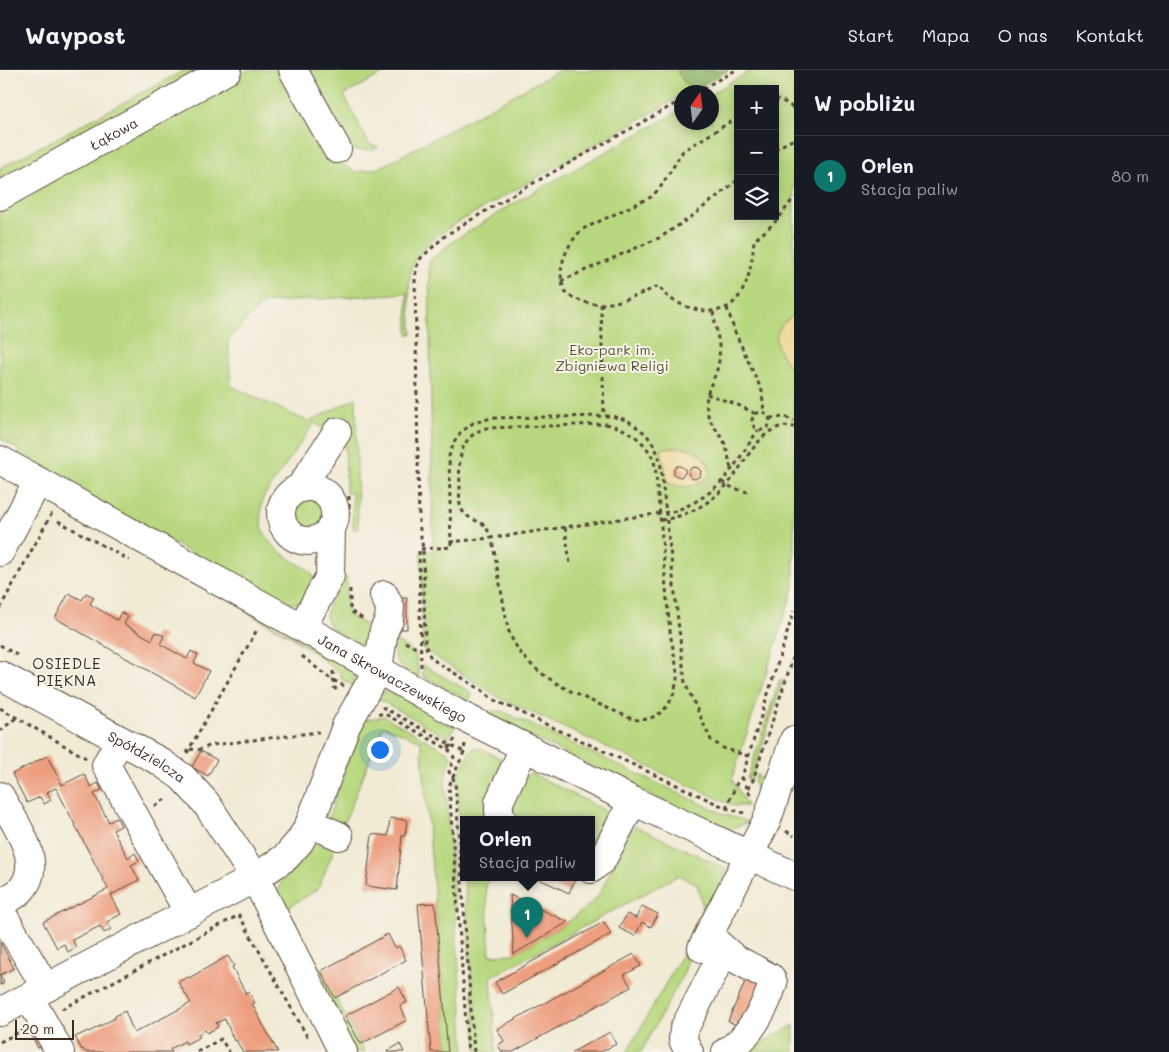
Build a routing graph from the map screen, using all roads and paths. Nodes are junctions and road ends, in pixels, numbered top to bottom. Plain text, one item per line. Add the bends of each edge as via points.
1 (227, 70) edge
2 (293, 70) edge
3 (736, 70) edge
4 (709, 85) edge
5 (779, 100) edge
6 (674, 104) edge
7 (794, 109) edge
8 (734, 119) edge
9 (794, 139) edge
10 (779, 147) edge
11 (337, 149) dead end
12 (734, 183) edge
13 (0, 196) edge
14 (794, 197) edge
15 (561, 281) junction
16 (601, 304) junction
17 (727, 308) junction
18 (713, 312) junction
19 (707, 394) junction
20 (764, 413) junction
21 (756, 414) junction
22 (604, 416) junction
23 (770, 418) junction
24 (794, 421) edge
25 (794, 427) edge
26 (328, 430) dead end
27 (758, 430) junction
28 (0, 460) edge
29 (731, 471) junction
30 (38, 481) junction
31 (722, 482) junction
32 (727, 486) junction
33 (300, 488) junction
34 (751, 493) dead end
35 (667, 512) junction
36 (660, 514) junction
37 (667, 519) junction
38 (661, 520) junction
39 (565, 527) junction
40 (331, 528) junction
41 (491, 538) junction
42 (450, 542) junction
43 (423, 549) junction
44 (0, 552) edge
45 (135, 563) dead end
46 (570, 564) dead end
47 (0, 608) edge
48 (794, 612) edge
49 (260, 623) dead end
50 (258, 627) junction
51 (384, 630) dead end
52 (266, 632) dead end
53 (299, 639) junction
54 (794, 655) edge
55 (421, 668) dead end
56 (378, 669) junction
57 (0, 675) edge
58 (362, 696) junction
59 (16, 718) dead end
60 (344, 729) junction
61 (0, 731) edge
62 (120, 740) junction
63 (466, 740) dead end
64 (794, 740) edge
65 (524, 748) junction
66 (190, 749) junction
67 (448, 749) dead end
68 (464, 752) junction
69 (748, 756) junction
70 (184, 759) dead end
71 (452, 778) junction
72 (748, 789) dead end
73 (171, 792) dead end
74 (0, 796) edge
75 (634, 801) junction
76 (152, 808) dead end
77 (726, 808) junction
78 (750, 815) dead end
79 (501, 816) edge
80 (310, 823) junction
81 (794, 831) edge
82 (790, 835) dead end
83 (339, 836) dead end
84 (460, 853) edge
85 (749, 856) junction
86 (595, 866) edge
87 (794, 876) edge
88 (255, 878) junction
89 (462, 881) edge
90 (0, 903) edge
91 (0, 910) edge
92 (189, 913) junction
93 (709, 943) junction
94 (39, 1002) junction
95 (0, 1012) edge
96 (310, 1044) dead end
97 (60, 1052) edge
98 (197, 1052) edge
99 (229, 1052) edge
100 (344, 1052) edge
101 (468, 1052) edge
102 (474, 1052) edge
103 (689, 1052) edge
104 (726, 1052) edge

1 - 13 street, Łąkowa
2 - 11 street
3 - 4 path
5 - 7 path
6 - 43 path via 446,235 419,261 415,277 419,523
8 - 15 path via 683,151 651,197 578,233 566,254
9 - 10 path
12 - 15 path via 661,237
14 - 17 path via 769,230 754,240 744,287
15 - 16 path via 570,296 583,302
16 - 18 path via 623,301 659,286 675,302
16 - 22 path
17 - 18 path
17 - 20 path via 762,391
18 - 19 path via 719,358
19 - 21 path
19 - 29 path via 708,414 724,441
20 - 21 path
20 - 23 path
21 - 27 path via 752,421
22 - 35 path via 636,426 655,447 660,460
22 - 42 path via 491,418 466,428 455,440 449,456
23 - 24 path via 785,417
23 - 27 path via 768,428
25 - 32 path via 782,426 768,433
26 - 33 street
27 - 29 path
28 - 30 street, Jana Skrowaczewskiego
29 - 31 path
30 - 44 street
30 - 53 street, Jana Skrowaczewskiego
31 - 32 path
31 - 35 path via 700,500
32 - 34 path
32 - 37 path via 695,510
33 - 40 street via 318,489 332,501 334,519
33 - 40 street via 286,499 282,507 281,515 287,531 301,540 310,541 325,535
35 - 36 path
35 - 37 path
36 - 38 path
36 - 39 path
36 - 41 path via 653,460 645,445 618,426 486,428 471,436 461,451 460,504 464,513 488,529
37 - 38 path
37 - 69 path via 685,683 710,740
38 - 41 path via 677,677 668,705 655,716 639,720 550,680 519,651 508,629
39 - 41 path
39 - 46 path
40 - 53 street via 330,576
41 - 42 path
42 - 43 path via 451,547
43 - 55 path via 419,549
43 - 77 path via 426,648 435,662 496,701
45 - 47 path via 50,516
48 - 69 path
49 - 50 path
50 - 52 path
50 - 66 path
51 - 56 street
53 - 56 street, Jana Skrowaczewskiego
53 - 58 path via 328,678
54 - 72 path
56 - 58 street
56 - 65 street, Jana Skrowaczewskiego
57 - 62 street, Spółdzielcza
58 - 60 street
58 - 68 path
59 - 61 path
60 - 66 path
60 - 80 street
62 - 88 street, Spółdzielcza via 182,778 206,803
62 - 92 street via 106,765
63 - 68 path
64 - 85 street via 772,806
65 - 75 street, Jana Skrowaczewskiego
65 - 79 street via 499,802
66 - 70 path
67 - 71 path via 454,757 449,772
68 - 71 path
69 - 77 path via 742,777 736,783
71 - 84 path via 455,782
71 - 101 path via 449,786 451,834
73 - 76 path via 167,799
74 - 90 street via 32,863 26,884 19,893
75 - 85 street, Jana Skrowaczewskiego
75 - 86 street via 602,860
77 - 78 path
80 - 83 street
80 - 88 street via 286,857
81 - 82 path
85 - 87 street, Jana Skrowaczewskiego
85 - 93 street
88 - 92 street
88 - 100 street, Spółdzielcza
89 - 102 path
91 - 94 street
92 - 94 street
93 - 103 street via 720,952 719,962 684,1029 683,1040
93 - 104 street via 771,978 774,983 743,1039
94 - 95 street
94 - 96 path via 239,916
94 - 97 street
98 - 99 path via 221,1039

